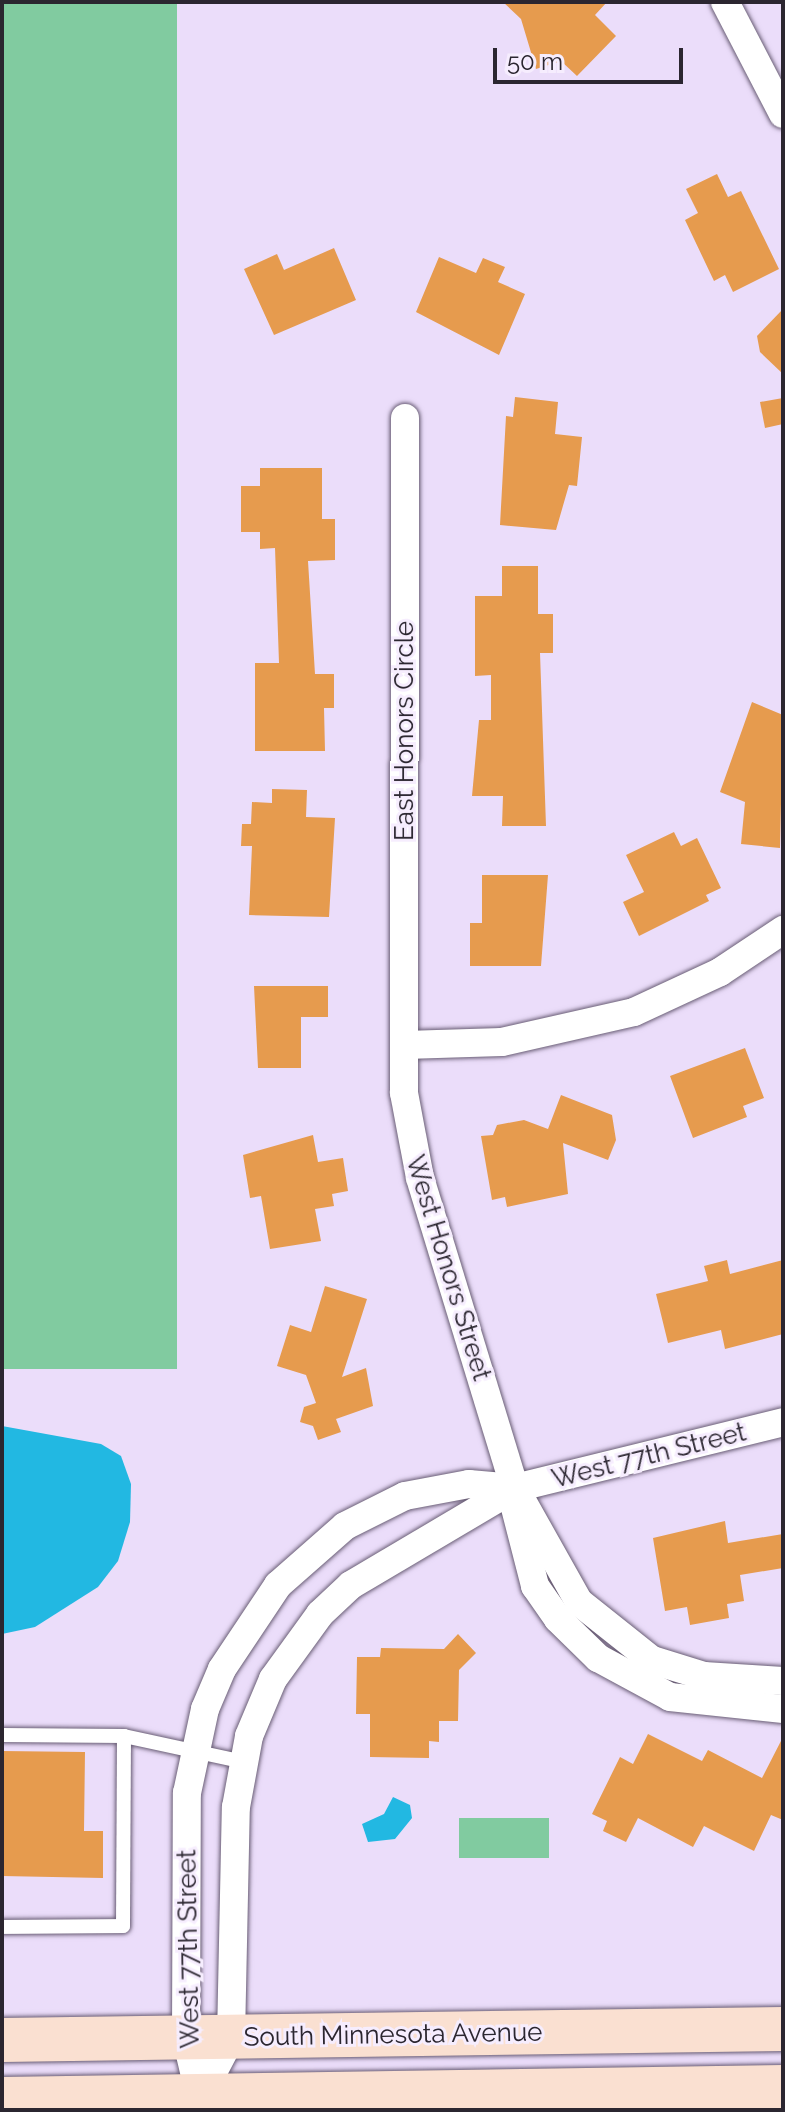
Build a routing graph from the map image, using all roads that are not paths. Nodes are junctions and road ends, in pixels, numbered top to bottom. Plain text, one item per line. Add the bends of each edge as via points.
1 (725, 2) edge
2 (783, 114) edge
3 (405, 418) dead end
4 (783, 930) edge
5 (405, 1045) junction
6 (783, 1422) edge
7 (515, 1488) junction
8 (783, 1681) edge
9 (783, 1709) edge
10 (2, 1735) edge
11 (124, 1736) junction
12 (194, 1751) junction
13 (244, 1762) junction
14 (2, 1927) edge
15 (783, 2029) edge
16 (186, 2038) junction
17 (231, 2038) junction
18 (2, 2040) edge
19 (783, 2087) edge
20 (200, 2097) junction
21 (2, 2099) edge

1 - 2 street
3 - 5 street, East Honors Circle
4 - 5 street via 720,972 634,1012 502,1042
5 - 7 street, West Honors Street via 412,1148
6 - 7 street, West 77th Street
7 - 8 street via 579,1602 625,1644 678,1670
7 - 9 street via 513,1518 535,1586 583,1646 640,1685 670,1697
7 - 12 street, West 77th Street via 469,1484 405,1496 345,1526 311,1553 244,1629 205,1709
7 - 13 street, West 77th Street via 380,1564 320,1614 273,1679
10 - 11 lane
11 - 12 lane
11 - 14 lane via 123,1926
12 - 13 lane
12 - 16 street, West 77th Street via 187,1793
13 - 17 street, West 77th Street via 234,1844
15 - 17 main road, South Minnesota Avenue
16 - 17 main road, South Minnesota Avenue
16 - 18 main road, South Minnesota Avenue
16 - 20 street, West 77th Street
17 - 20 street, West 77th Street
19 - 20 main road
20 - 21 main road

